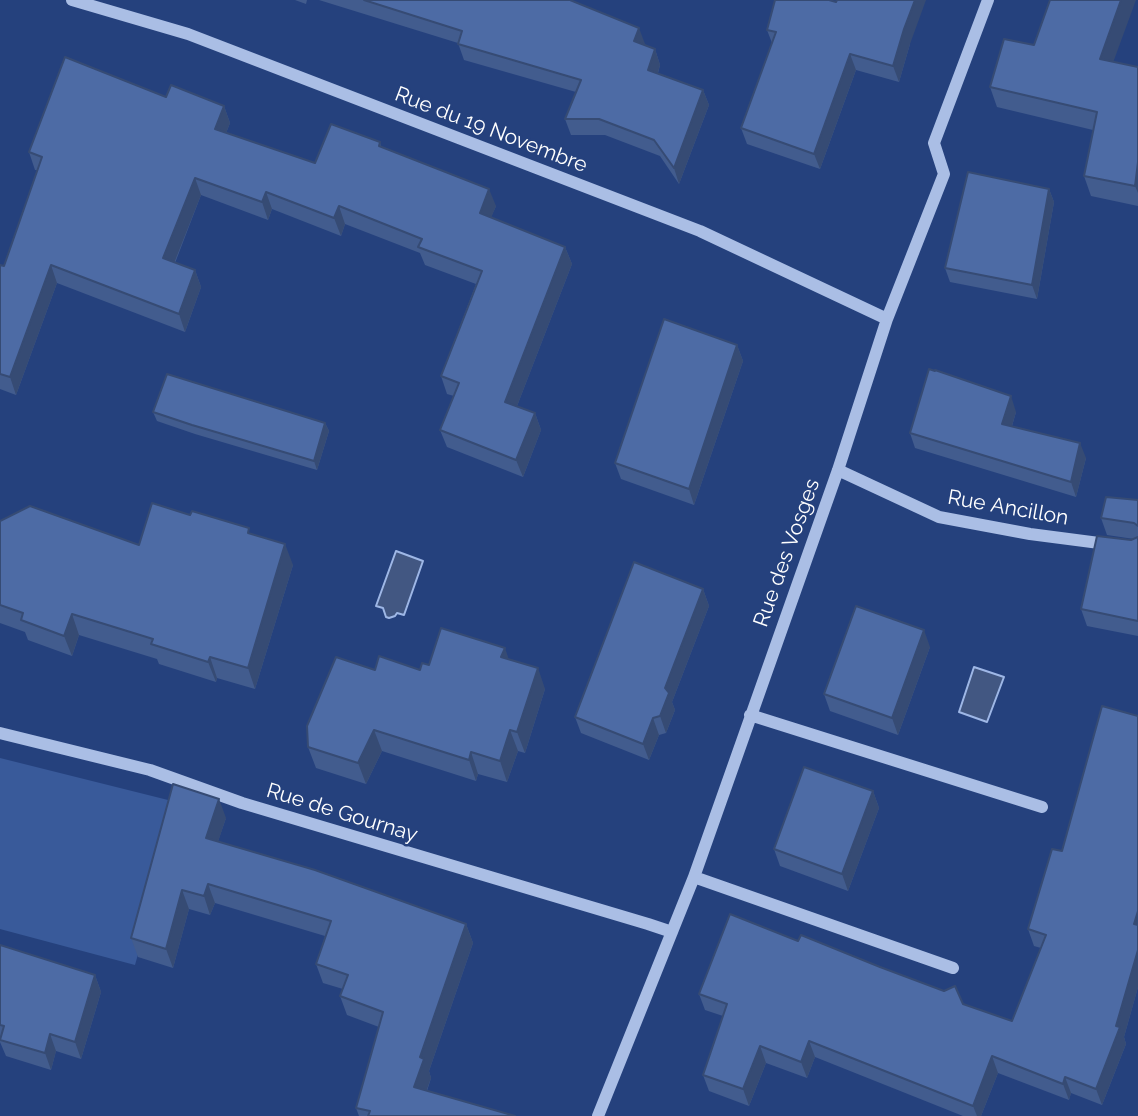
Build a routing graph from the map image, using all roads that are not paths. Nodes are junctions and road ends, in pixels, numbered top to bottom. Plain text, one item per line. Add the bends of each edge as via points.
1 (72, 0) edge
2 (988, 0) edge
3 (887, 319) junction
4 (838, 470) junction
5 (1138, 548) edge
6 (750, 715) junction
7 (0, 733) edge
8 (1042, 807) dead end
9 (694, 877) junction
10 (672, 932) junction
11 (953, 968) dead end
12 (598, 1116) edge

1 - 3 street, Rue du 19 Novembre via 188,34 700,231
2 - 3 street, Rue des Vosges via 934,143 944,174
3 - 4 street, Rue des Vosges
4 - 5 street, Rue Ancillon via 939,517
4 - 6 street, Rue des Vosges
6 - 8 street
6 - 9 street, Rue des Vosges
7 - 10 street, Rue de Gournay via 150,770 242,803
9 - 10 street, Rue des Vosges
9 - 11 street
10 - 12 street, Rue des Vosges

